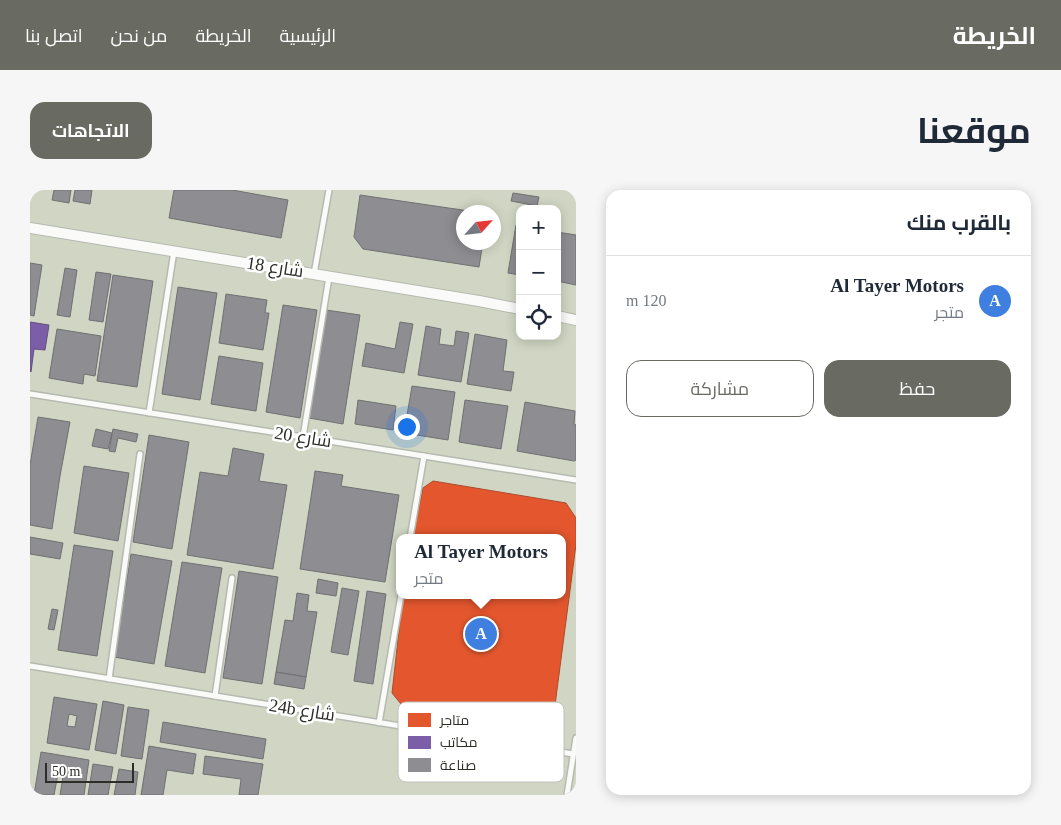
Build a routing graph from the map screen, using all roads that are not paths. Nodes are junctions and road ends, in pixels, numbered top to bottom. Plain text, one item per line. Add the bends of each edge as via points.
1 (329, 190) edge
2 (30, 228) edge
3 (174, 251) junction
4 (314, 274) junction
5 (330, 276) junction
6 (516, 308) edge
7 (561, 317) edge
8 (576, 320) edge
9 (30, 394) edge
10 (149, 413) junction
11 (303, 437) junction
12 (140, 454) dead end
13 (424, 456) junction
14 (576, 480) edge
15 (411, 534) edge
16 (232, 578) dead end
17 (400, 599) edge
18 (30, 666) edge
19 (109, 679) junction
20 (215, 696) junction
21 (379, 723) junction
22 (398, 726) edge
23 (576, 738) edge
24 (564, 753) edge
25 (573, 754) junction
26 (567, 795) edge

1 - 4 lane
2 - 3 street, شارع 18
3 - 4 street, شارع 18
3 - 10 lane
4 - 5 street, شارع 18
5 - 6 street, شارع 18
5 - 11 lane
7 - 8 street
9 - 10 lane, شارع 20
10 - 11 lane, شارع 20
11 - 13 lane, شارع 20
12 - 19 lane
13 - 14 lane, شارع 20
13 - 15 lane
16 - 20 lane
17 - 21 lane
18 - 19 lane, 24b شارع
19 - 20 lane, 24b شارع
20 - 21 lane, 24b شارع
21 - 22 lane, 24b شارع
23 - 25 lane
24 - 25 lane, 24b شارع
25 - 26 lane

